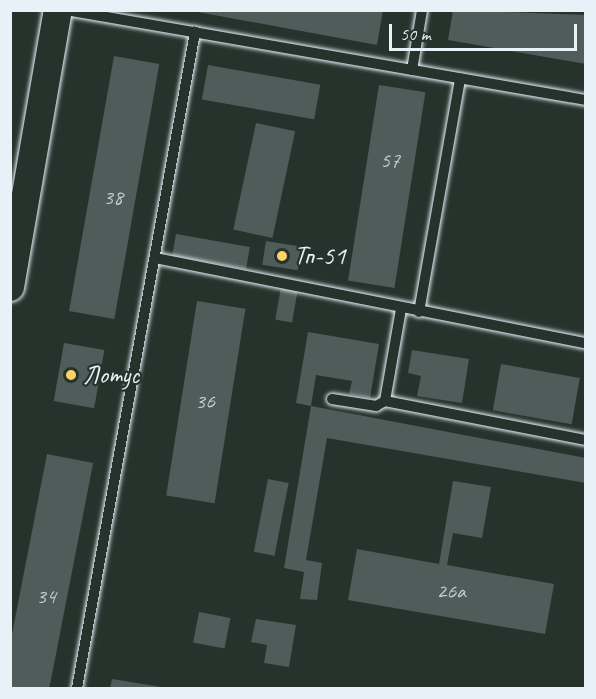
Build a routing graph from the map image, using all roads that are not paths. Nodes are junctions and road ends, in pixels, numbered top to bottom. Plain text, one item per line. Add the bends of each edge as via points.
1 (58, 10) edge
2 (66, 10) edge
3 (422, 10) edge
4 (195, 32) junction
5 (412, 70) junction
6 (460, 79) junction
7 (585, 100) edge
8 (155, 258) junction
9 (10, 287) edge
10 (400, 309) junction
11 (419, 312) junction
12 (585, 343) edge
13 (332, 399) dead end
14 (385, 401) junction
15 (585, 440) edge
16 (77, 688) edge

1 - 9 main road
2 - 4 lane
3 - 5 lane
4 - 5 lane
4 - 8 lane
5 - 6 lane
6 - 7 lane
6 - 11 lane
8 - 10 lane
8 - 16 lane
10 - 11 lane
10 - 14 lane
11 - 12 lane
13 - 14 lane via 376,406
14 - 15 lane

